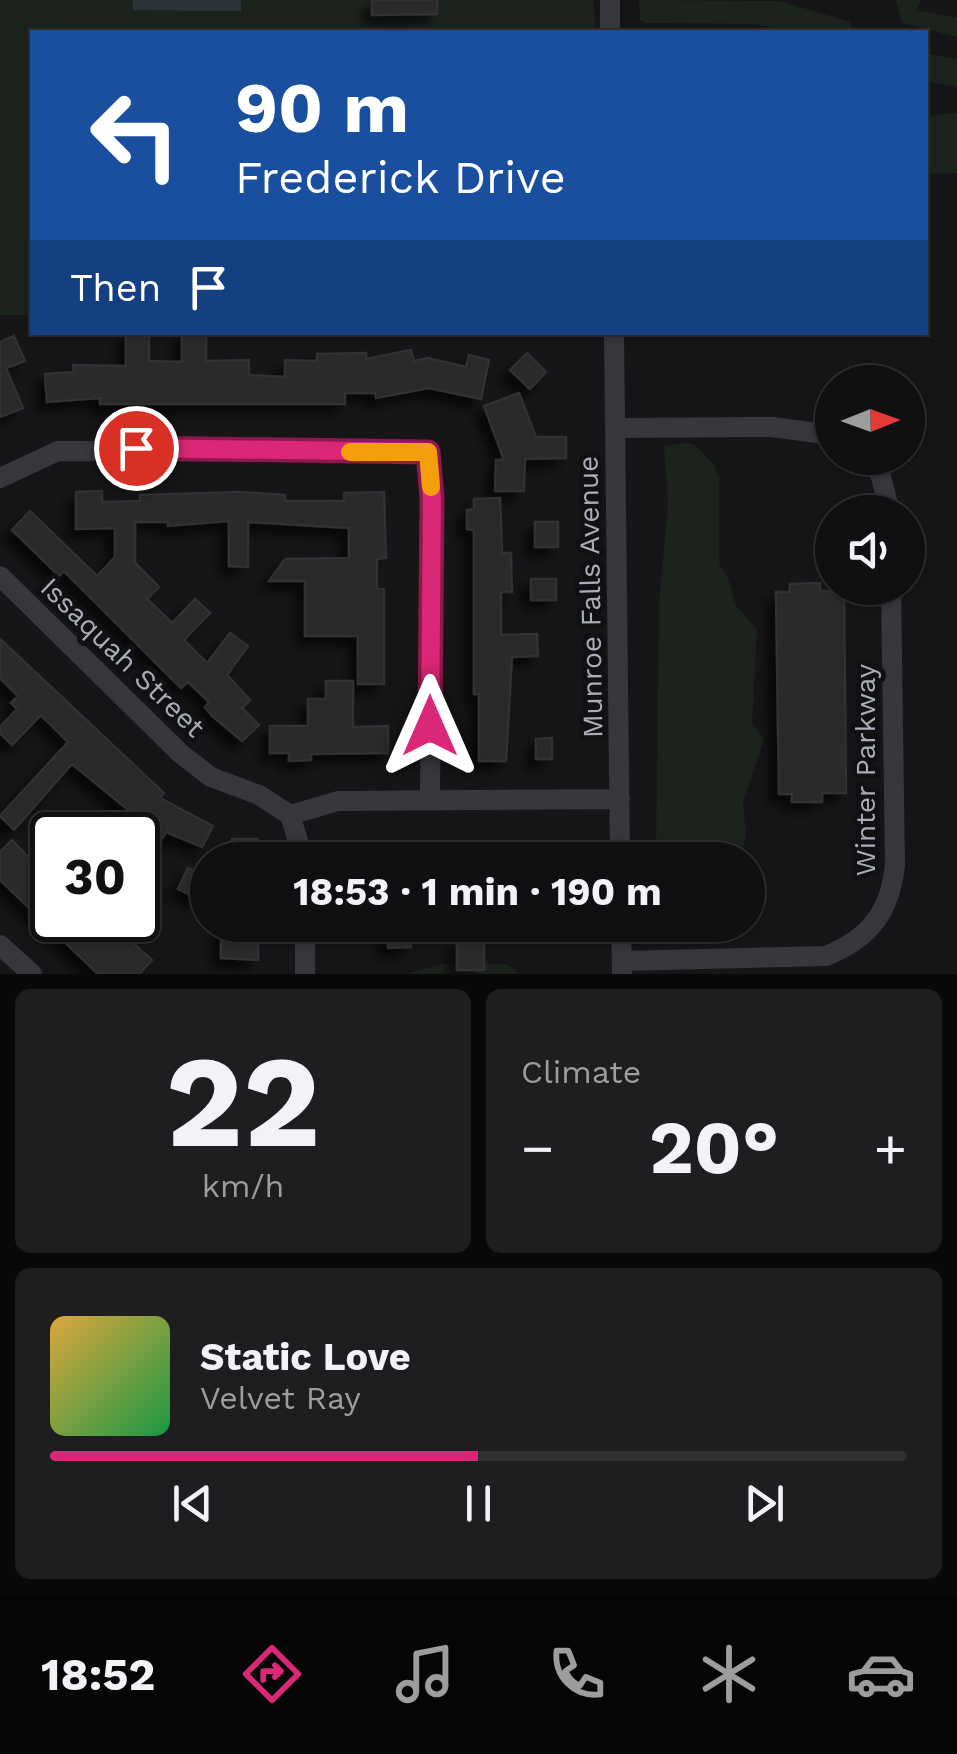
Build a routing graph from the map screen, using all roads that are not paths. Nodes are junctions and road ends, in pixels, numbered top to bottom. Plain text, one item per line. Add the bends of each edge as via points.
1 (610, 0) edge
2 (610, 30) edge
3 (614, 335) edge
4 (616, 428) junction
5 (815, 433) edge
6 (0, 478) edge
7 (0, 576) edge
8 (891, 605) edge
9 (620, 799) junction
10 (430, 800) junction
11 (290, 816) junction
12 (298, 842) edge
13 (620, 842) edge
14 (305, 942) edge
15 (621, 942) edge
16 (0, 945) edge
17 (622, 967) edge
18 (32, 974) edge
19 (306, 974) edge

1 - 2 street
3 - 4 street, Munroe Falls Avenue
4 - 5 street
4 - 9 street, Munroe Falls Avenue
6 - 10 street via 58,451 428,452
7 - 11 street, Issaquah Street via 181,754
8 - 17 street, Winter Parkway via 895,865 886,909 873,927 826,956
9 - 10 street
9 - 13 street, Munroe Falls Avenue
10 - 11 street via 338,801
11 - 12 street
14 - 19 street
15 - 17 street
16 - 18 street

